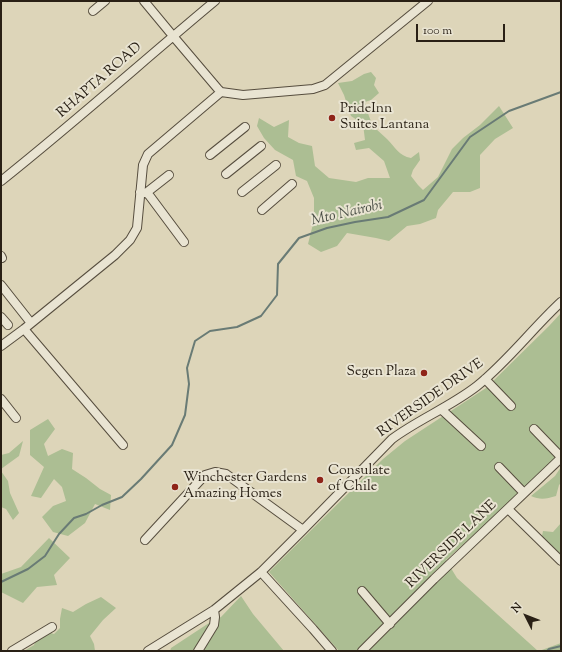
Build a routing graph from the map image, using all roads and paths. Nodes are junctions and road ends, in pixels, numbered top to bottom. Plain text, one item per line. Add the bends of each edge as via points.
1 (106, 1) edge
2 (144, 1) edge
3 (215, 1) edge
4 (428, 1) edge
5 (93, 11) dead end
6 (173, 36) junction
7 (221, 92) junction
8 (245, 127) dead end
9 (261, 146) dead end
10 (210, 155) dead end
11 (276, 164) dead end
12 (169, 174) dead end
13 (226, 174) dead end
14 (1, 181) edge
15 (292, 184) dead end
16 (242, 192) dead end
17 (143, 193) junction
18 (262, 210) dead end
19 (184, 242) dead end
20 (1, 285) edge
21 (561, 302) edge
22 (1, 317) edge
23 (31, 323) junction
24 (8, 325) dead end
25 (24, 328) junction
26 (1, 346) edge
27 (485, 379) junction
28 (1, 399) edge
29 (511, 406) dead end
30 (441, 409) junction
31 (16, 418) dead end
32 (534, 429) dead end
33 (123, 446) dead end
34 (481, 446) dead end
35 (561, 458) edge
36 (499, 467) dead end
37 (524, 493) junction
38 (508, 509) junction
39 (304, 530) junction
40 (145, 540) dead end
41 (561, 561) edge
42 (261, 572) junction
43 (362, 590) dead end
44 (214, 610) junction
45 (390, 624) junction
46 (52, 627) dead end
47 (12, 651) edge
48 (148, 651) edge
49 (198, 651) edge
50 (332, 651) edge
51 (362, 651) edge

1 - 5 street
2 - 6 street
3 - 6 street, RHAPTA ROAD
4 - 7 street via 325,85 313,89 243,95
6 - 7 street
6 - 14 street, RHAPTA ROAD
7 - 17 street via 148,154 143,164
8 - 10 street
9 - 13 street
11 - 16 street
12 - 17 street
15 - 18 street
17 - 19 street
17 - 23 street via 137,228 130,240
20 - 23 street
21 - 27 street, RIVERSIDE DRIVE
22 - 24 street
23 - 25 street
25 - 26 street
25 - 33 street
27 - 29 street
27 - 30 street, RIVERSIDE DRIVE
28 - 31 street
30 - 34 street
30 - 39 street, RIVERSIDE DRIVE via 392,439
32 - 35 street
35 - 37 street, RIVERSIDE LANE
36 - 37 street
37 - 38 street, RIVERSIDE LANE
38 - 41 street
38 - 45 street, RIVERSIDE LANE
39 - 40 street via 226,474 215,472 206,475
39 - 42 street, RIVERSIDE DRIVE
42 - 44 street, RIVERSIDE DRIVE
42 - 50 street
43 - 45 street
44 - 48 street, RIVERSIDE DRIVE
44 - 49 street via 214,625
45 - 51 street, RIVERSIDE LANE
46 - 47 street

